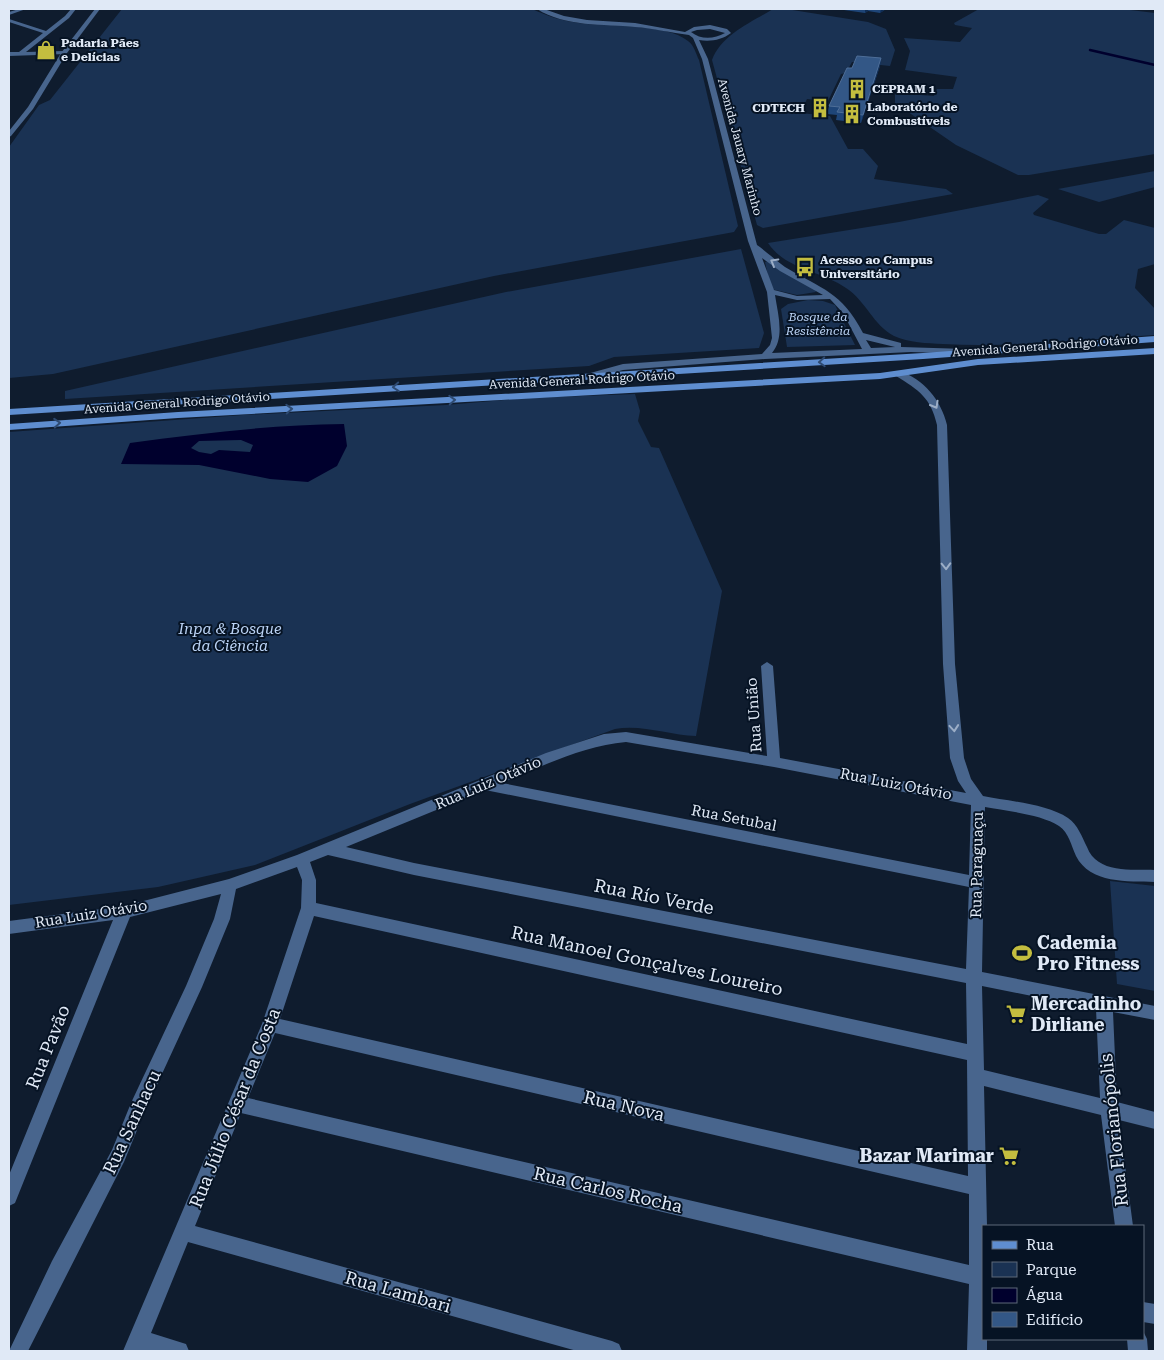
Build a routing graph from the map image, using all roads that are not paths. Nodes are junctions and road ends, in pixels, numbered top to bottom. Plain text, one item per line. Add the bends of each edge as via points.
1 (23, 9) edge
2 (73, 9) edge
3 (97, 9) edge
4 (540, 9) edge
5 (9, 14) edge
6 (9, 20) edge
7 (649, 27) junction
8 (696, 28) junction
9 (47, 33) junction
10 (688, 34) junction
11 (695, 37) junction
12 (724, 37) junction
13 (64, 53) junction
14 (9, 54) edge
15 (20, 54) junction
16 (705, 59) junction
17 (9, 135) edge
18 (752, 241) junction
19 (770, 292) junction
20 (830, 297) junction
21 (796, 298) junction
22 (773, 306) junction
23 (859, 335) junction
24 (1155, 339) edge
25 (911, 349) junction
26 (1155, 350) edge
27 (974, 352) junction
28 (869, 355) junction
29 (765, 356) junction
30 (899, 374) junction
31 (585, 377) junction
32 (697, 386) junction
33 (9, 412) edge
34 (9, 427) edge
35 (767, 666) dead end
36 (774, 762) junction
37 (486, 785) junction
38 (978, 800) junction
39 (328, 848) junction
40 (302, 859) junction
41 (1155, 876) edge
42 (977, 883) junction
43 (230, 885) junction
44 (309, 908) junction
45 (124, 912) junction
46 (9, 927) edge
47 (974, 979) junction
48 (1104, 1003) junction
49 (1155, 1013) edge
50 (270, 1024) junction
51 (976, 1054) junction
52 (977, 1076) junction
53 (237, 1104) junction
54 (1109, 1109) junction
55 (1155, 1120) edge
56 (977, 1187) junction
57 (9, 1197) edge
58 (1124, 1225) edge
59 (184, 1232) junction
60 (980, 1277) junction
61 (136, 1345) edge
62 (18, 1351) edge
63 (179, 1351) edge
64 (612, 1351) edge
65 (977, 1351) edge

1 - 5 street
2 - 9 street
3 - 13 street
4 - 7 street via 584,22
6 - 9 street
7 - 8 street
7 - 10 street
8 - 10 street via 689,30
8 - 12 street via 720,28 727,32
9 - 15 street
10 - 11 street
11 - 12 street
11 - 16 street, Avenida Jauary Marinho
12 - 16 street
13 - 15 street
13 - 17 street via 31,108
14 - 15 street
16 - 18 street, Avenida Jauary Marinho
18 - 19 street, Avenida Jauary Marinho
20 -> 18 street, Avenida Jauary Marinho via 767,259
19 - 21 street
19 - 22 street, Avenida Jauary Marinho
20 - 21 street
20 - 23 street, Avenida Jauary Marinho via 844,310
21 - 22 street
22 - 29 street, Avenida Jauary Marinho via 776,338
23 - 25 street
23 - 28 street, Avenida Jauary Marinho
24 - 27 main road, Avenida General Rodrigo Otávio
25 - 27 street, Avenida General Rodrigo Otávio
25 - 28 street, Avenida General Rodrigo Otávio
26 - 30 main road, Avenida General Rodrigo Otávio via 978,362
27 - 28 main road, Avenida General Rodrigo Otávio
28 - 29 street, Avenida General Rodrigo Otávio
28 -> 31 main road, Avenida General Rodrigo Otávio
28 - 32 main road via 872,364 865,368 732,376
29 - 31 street, Avenida General Rodrigo Otávio via 623,367
30 - 32 main road, Avenida General Rodrigo Otávio
30 -> 38 street, Rua Paraguaçu via 926,392 940,412 949,664 957,758 965,781
31 -> 33 main road, Avenida General Rodrigo Otávio
34 -> 32 main road, Avenida General Rodrigo Otávio
35 - 36 street, Rua União
36 - 37 street, Rua Luiz Otávio via 626,737 604,739 551,757
36 - 38 street, Rua Luiz Otávio
37 - 39 street, Rua Luiz Otávio
37 - 42 street, Rua Setubal
38 - 41 street, Rua Luiz Otávio via 1061,820 1073,832 1084,858 1093,866 1115,874
38 - 42 street, Rua Paraguaçu
39 - 40 street, Rua Luiz Otávio
39 - 47 street, Rua Río Verde via 423,871
40 - 43 street, Rua Luiz Otávio
40 - 44 street, Rua Júlio César da Costa via 309,880
42 - 47 street, Rua Paraguaçu
43 - 45 street, Rua Luiz Otávio
43 - 62 street, Rua Sanhacu via 222,918 194,987 136,1109 118,1156
44 - 50 street, Rua Júlio César da Costa
44 - 51 street, Rua Manoel Gonçalves Loureiro
45 - 46 street, Rua Luiz Otávio
45 - 57 street, Rua Pavão
47 - 48 street, Rua Río Verde
47 - 51 street, Rua Paraguaçu
48 - 49 street, Rua Río Verde
48 - 54 street, Rua Florianópolis
50 - 53 street, Rua Júlio César da Costa
50 - 56 street, Rua Nova
51 - 52 street, Rua Paraguaçu
52 - 54 street
52 - 56 street, Rua Paraguaçu
53 - 59 street, Rua Júlio César da Costa
53 - 60 street, Rua Carlos Rocha
54 - 55 street
54 - 58 street, Rua Florianópolis
56 - 60 street, Rua Paraguaçu
59 - 61 street, Rua Júlio César da Costa
59 - 64 street, Rua Lambari
60 - 65 street, Rua Paraguaçu
61 - 63 street

